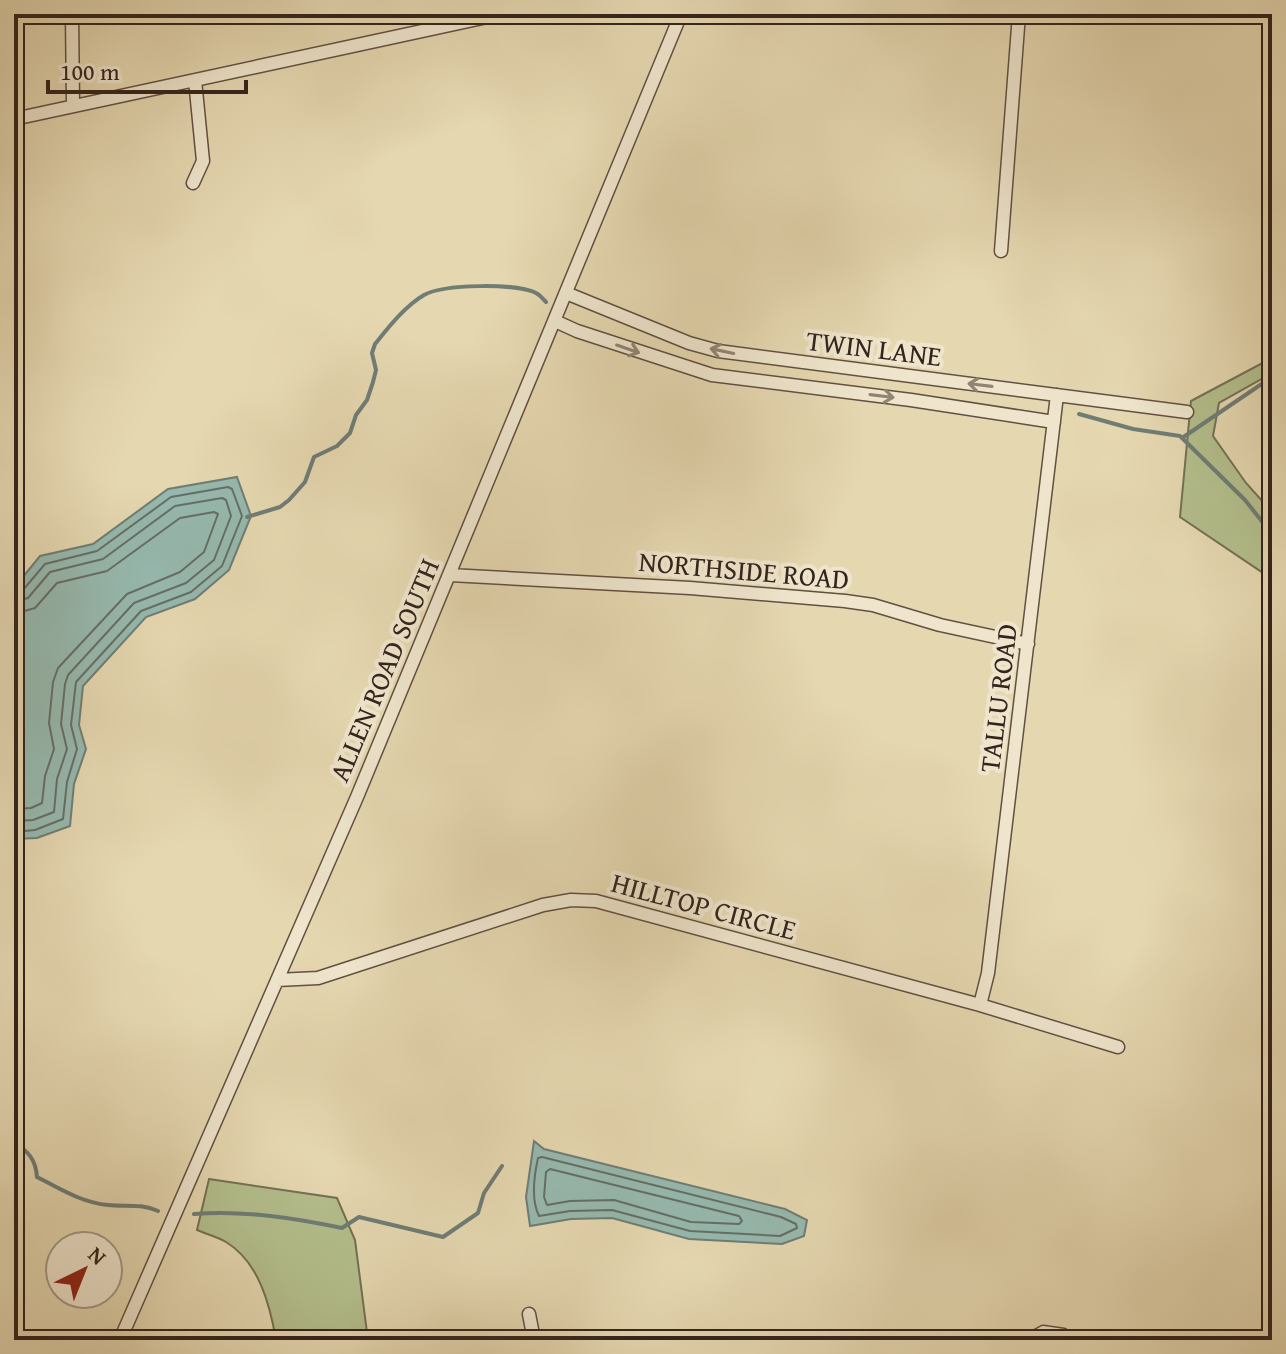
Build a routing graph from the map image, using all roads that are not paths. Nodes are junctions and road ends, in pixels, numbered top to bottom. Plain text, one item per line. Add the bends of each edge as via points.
1 (72, 14) edge
2 (501, 14) edge
3 (681, 14) edge
4 (1019, 14) edge
5 (195, 80) junction
6 (73, 105) junction
7 (14, 119) edge
8 (193, 183) dead end
9 (1001, 251) dead end
10 (566, 293) junction
11 (555, 321) junction
12 (1057, 395) junction
13 (1187, 412) dead end
14 (1054, 422) junction
15 (450, 575) junction
16 (1028, 644) junction
17 (1272, 800) edge
18 (1272, 809) edge
19 (277, 980) junction
20 (980, 1005) junction
21 (1118, 1047) dead end
22 (529, 1314) dead end
23 (120, 1340) edge
24 (534, 1340) edge
25 (1023, 1340) edge
26 (1071, 1340) edge

1 - 6 street
2 - 5 street
3 - 10 street, ALLEN ROAD SOUTH
4 - 9 street
5 - 6 street
5 - 8 street via 203,161
6 - 7 street
10 - 11 street, ALLEN ROAD SOUTH
12 -> 10 street, TWIN LANE via 718,351
11 -> 14 street, TWIN LANE via 712,375
11 - 15 street, ALLEN ROAD SOUTH
12 - 13 street, TWIN LANE
12 - 14 street, TALLU ROAD
14 - 16 street, TALLU ROAD
15 - 16 street, NORTHSIDE ROAD via 845,601
15 - 19 street, ALLEN ROAD SOUTH
16 - 20 street, TALLU ROAD
17 - 18 lane
19 - 20 street, HILLTOP CIRCLE via 318,978 571,900 596,901
19 - 23 street, ALLEN ROAD SOUTH
20 - 21 street, HILLTOP CIRCLE
22 - 24 street
25 - 26 lane via 1043,1329 1064,1332

